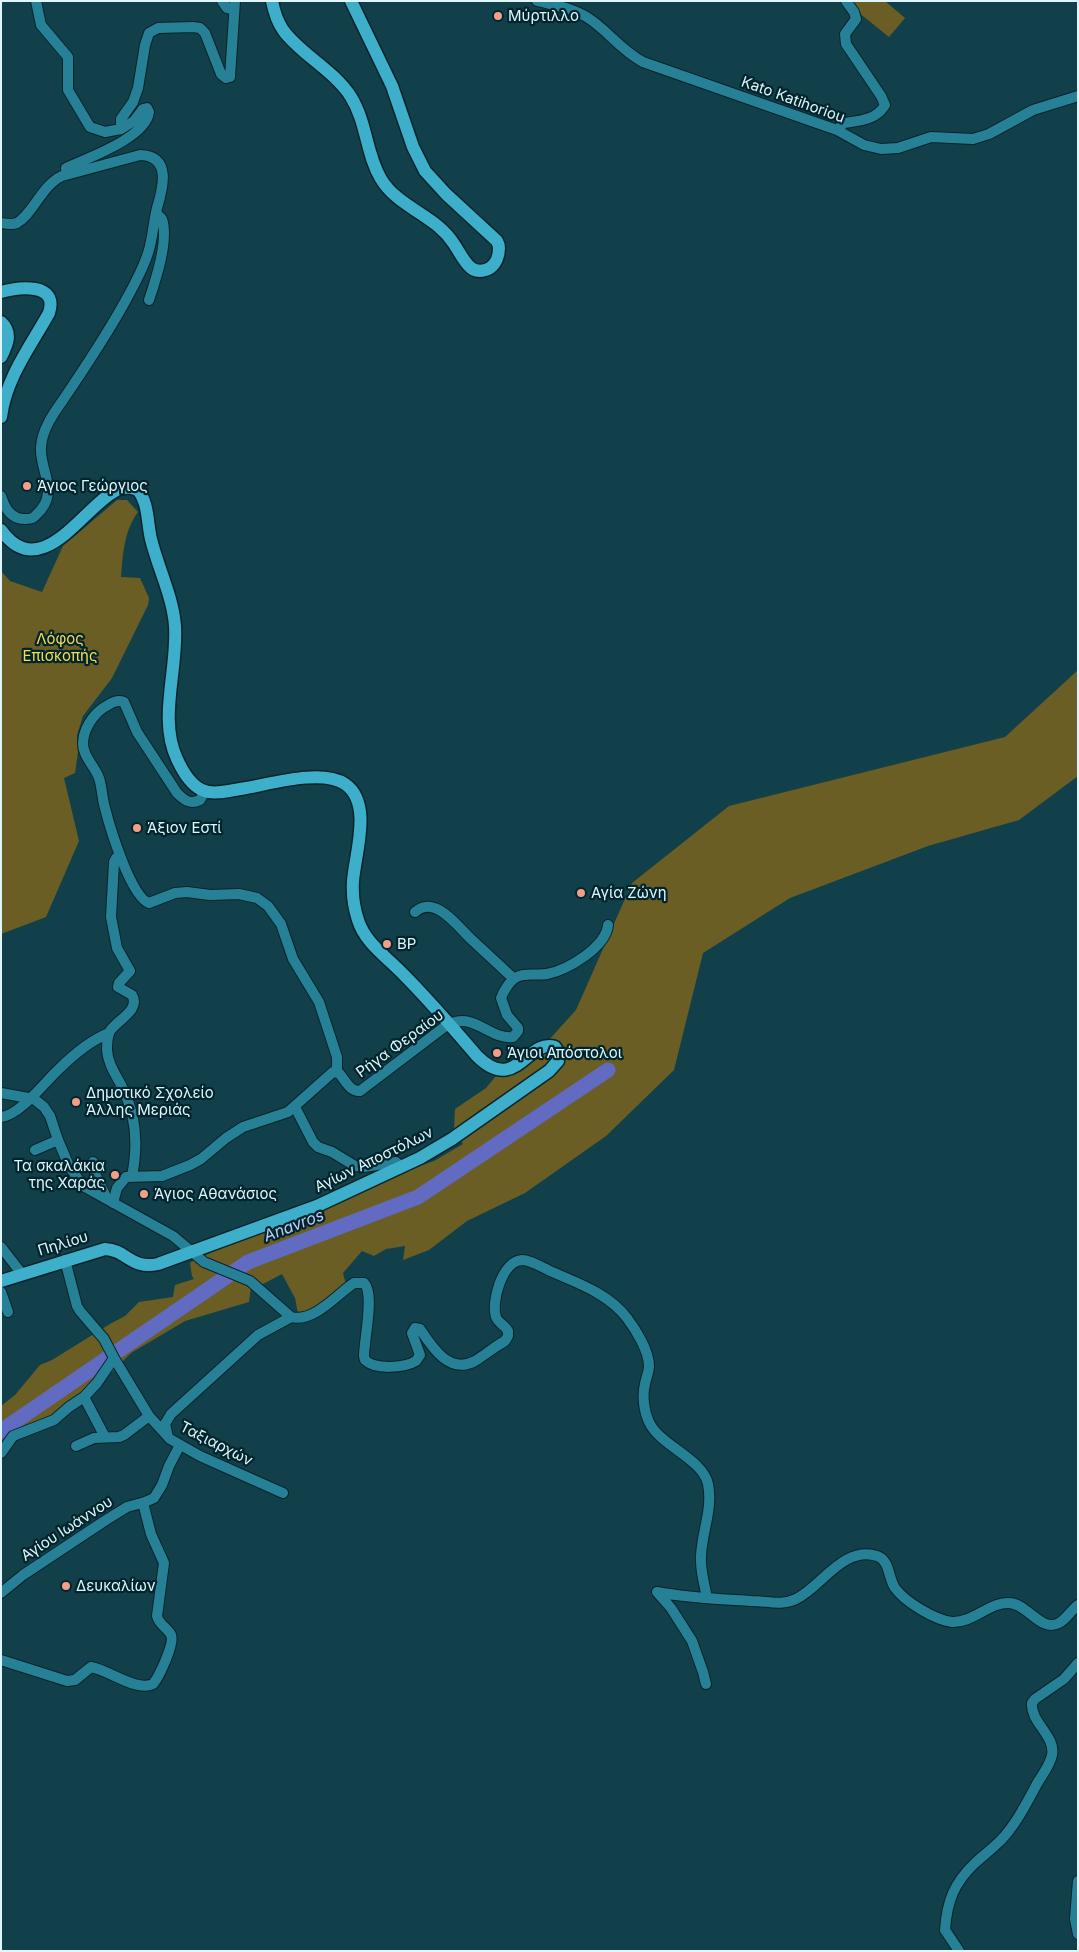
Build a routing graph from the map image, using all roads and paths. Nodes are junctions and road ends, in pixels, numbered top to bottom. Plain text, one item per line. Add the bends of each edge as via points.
1 (36, 1) edge
2 (222, 1) edge
3 (272, 1) edge
4 (352, 1) edge
5 (537, 1) edge
6 (846, 1) edge
7 (234, 5) edge
8 (1078, 96) edge
9 (121, 129) junction
10 (837, 130) junction
11 (67, 174) junction
12 (156, 213) junction
13 (1, 224) edge
14 (1, 292) edge
15 (149, 300) dead end
16 (1, 322) edge
17 (1, 357) edge
18 (1, 417) edge
19 (1, 496) edge
20 (1, 530) edge
21 (205, 791) junction
22 (120, 856) junction
23 (415, 912) dead end
24 (608, 926) dead end
25 (513, 978) junction
26 (449, 1024) junction
27 (109, 1033) junction
28 (337, 1072) junction
29 (1, 1093) edge
30 (30, 1098) junction
31 (295, 1107) junction
32 (1, 1117) edge
33 (58, 1140) junction
34 (35, 1150) dead end
35 (93, 1162) dead end
36 (402, 1167) junction
37 (132, 1176) junction
38 (110, 1201) junction
39 (1, 1248) edge
40 (191, 1252) junction
41 (66, 1260) junction
42 (22, 1274) junction
43 (1, 1281) edge
44 (1, 1292) edge
45 (8, 1312) dead end
46 (291, 1317) junction
47 (114, 1357) junction
48 (84, 1397) junction
49 (149, 1416) junction
50 (105, 1437) junction
51 (170, 1439) junction
52 (180, 1445) junction
53 (76, 1446) dead end
54 (1, 1452) edge
55 (283, 1493) dead end
56 (143, 1503) junction
57 (1, 1593) edge
58 (707, 1597) junction
59 (1078, 1604) edge
60 (1, 1660) edge
61 (1078, 1663) edge
62 (706, 1684) dead end
63 (1078, 1881) edge
64 (1078, 1934) edge
65 (959, 1951) edge

1 - 9 street via 41,25 68,57 68,90 89,125 101,132
2 - 7 street via 227,8
3 - 4 main road via 286,34 337,80 352,99 378,173 386,186 440,228 470,268 478,271 488,269 498,256 497,241 425,171 392,86
5 - 10 street, Kato Katihoriou via 585,16 626,51 647,64
6 - 10 street via 856,19 845,34 846,44 885,105 876,114 860,121 844,122
7 - 9 street via 228,78 221,74 200,28 158,28 151,31 145,41 138,88 121,119
8 - 10 street, Kato Katihoriou via 1033,110 973,139 931,137 898,148 882,149 864,145
9 - 11 street via 134,121 142,110 148,109 148,118 132,135 66,168
11 - 12 street via 132,156 152,157 161,167 163,176
11 - 13 street via 54,180 19,222
12 - 15 street via 164,228 160,263
12 - 19 street via 149,251 138,278 44,434 41,453 48,486 43,506 33,518 14,518
14 - 18 main road via 34,288 48,297 51,306 11,379
16 - 17 main road via 8,336
20 - 21 main road via 19,546 44,546 64,536 116,491 132,488 140,493 146,505 150,536 175,624 170,718 172,743 189,778
21 - 22 street via 200,800 191,802 177,793 137,732 124,702 115,702 100,711 88,726 83,746 99,778
21 - 26 main road, Αγίων Αποστόλων via 226,792 309,778 332,779 349,787 357,800 361,818 354,875 354,906 361,930
22 - 27 street via 114,862 111,917 117,948 130,971 118,987 132,995 135,1001 132,1009
22 - 28 street via 137,892 146,903 187,892 239,894 257,898 268,906 281,924 292,959 319,1002 337,1057
23 - 25 street via 429,907 444,913
24 - 25 street via 604,939 567,967 548,974
25 - 26 street, Ρήγα Φεραίου via 501,998 507,1015 517,1024 518,1031 513,1037 504,1037 468,1022
26 - 28 street, Ρήγα Φεραίου via 360,1091 352,1089
26 - 36 main road, Αγίων Αποστόλων via 480,1058 497,1068 516,1067 546,1046 558,1049 559,1058 548,1071 452,1139
27 - 30 street via 88,1044
27 - 37 street via 108,1057 129,1101 134,1124 137,1151
28 - 31 street, Ρήγα Φεραίου via 328,1075
29 - 30 street
30 - 32 street via 10,1115
30 - 33 street via 40,1102 46,1110
31 - 36 street via 318,1147 355,1166 396,1162
31 - 37 street, Ρήγα Φεραίου via 284,1114 243,1127 182,1169 162,1176
33 - 34 street
33 - 38 street via 80,1182
35 - 38 street via 96,1176
36 - 40 main road, Αγίων Αποστόλων via 317,1206
37 - 38 street via 119,1184
38 - 40 street via 173,1236
39 - 42 street
40 - 41 main road, Πηλίου via 153,1266 138,1264 108,1249
40 - 46 street via 211,1266 242,1276
41 - 42 main road, Πηλίου
41 - 47 street, Ταξιαρχών via 80,1312 104,1338
42 - 43 main road, Πηλίου
44 - 45 street
46 - 51 street via 258,1335 171,1414 165,1427
46 - 58 street via 298,1318 317,1311 354,1283 364,1283 370,1297 364,1352 367,1362 378,1366 401,1366 416,1361 420,1350 412,1332 417,1327 439,1355 449,1363 463,1364 473,1362 507,1339 508,1331 495,1315 495,1306 503,1274 514,1262 533,1263 604,1297 626,1317 645,1352 649,1365 644,1405 654,1431 702,1472 707,1481 709,1514 701,1556
47 - 48 street
47 - 49 street, Ταξιαρχών
48 - 50 street
48 - 54 street via 54,1420 13,1436
49 - 50 street via 124,1435
49 - 51 street, Ταξιαρχών
50 - 53 street via 92,1438
51 - 52 street, Ταξιαρχών
52 - 55 street, Ταξιαρχών
52 - 56 street, Αγίου Ιωάννου via 160,1489 154,1498
56 - 57 street, Αγίου Ιωάννου via 127,1507 106,1520
56 - 60 street via 151,1534 164,1563 156,1616 172,1639 153,1684 137,1684 91,1667 75,1680 67,1681
58 - 59 street via 785,1603 806,1594 848,1559 876,1555 884,1561 893,1586 903,1598 951,1622 960,1622 1001,1603 1011,1602 1044,1624 1053,1625 1060,1623
58 - 62 street via 657,1592 692,1642
61 - 65 street via 1064,1679 1032,1703 1032,1710 1053,1750 1048,1766 1012,1827 974,1864 948,1902 945,1930
63 - 64 street via 1075,1919

